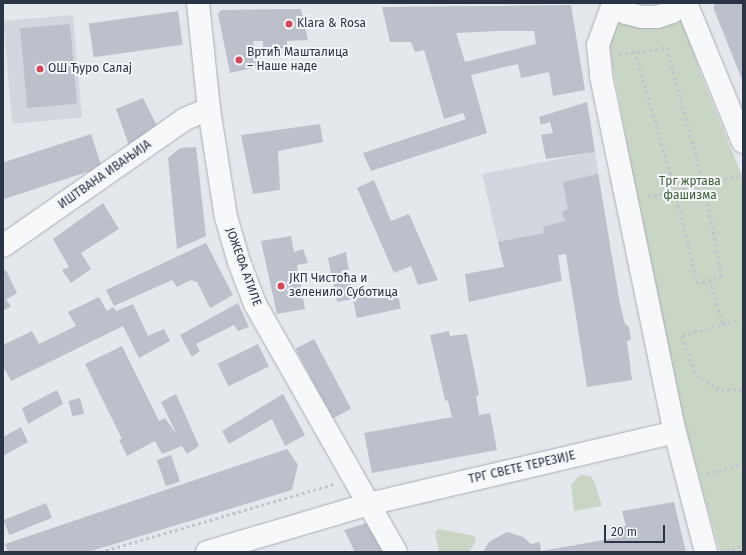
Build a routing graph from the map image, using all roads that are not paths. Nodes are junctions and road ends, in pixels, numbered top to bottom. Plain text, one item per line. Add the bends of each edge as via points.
1 (198, 3) edge
2 (685, 3) edge
3 (613, 4) edge
4 (209, 109) junction
5 (743, 142) edge
6 (3, 246) edge
7 (676, 432) junction
8 (369, 504) junction
9 (207, 552) edge
10 (396, 552) edge
11 (706, 552) edge

1 - 4 street, ЈОЖЕФА АТИЛЕ
2 - 3 street via 672,12 658,17 626,13
2 - 5 street
3 - 7 street via 598,45 601,76
4 - 6 street, ИШТВАНА ИВАЊИЈА via 185,119
4 - 8 street, ЈОЖЕФА АТИЛЕ via 226,217 255,304
7 - 8 street, ТРГ СВЕТЕ ТЕРЕЗИЈЕ
7 - 11 street
8 - 9 street, ТРГ СВЕТЕ ТЕРЕЗИЈЕ
8 - 10 street

